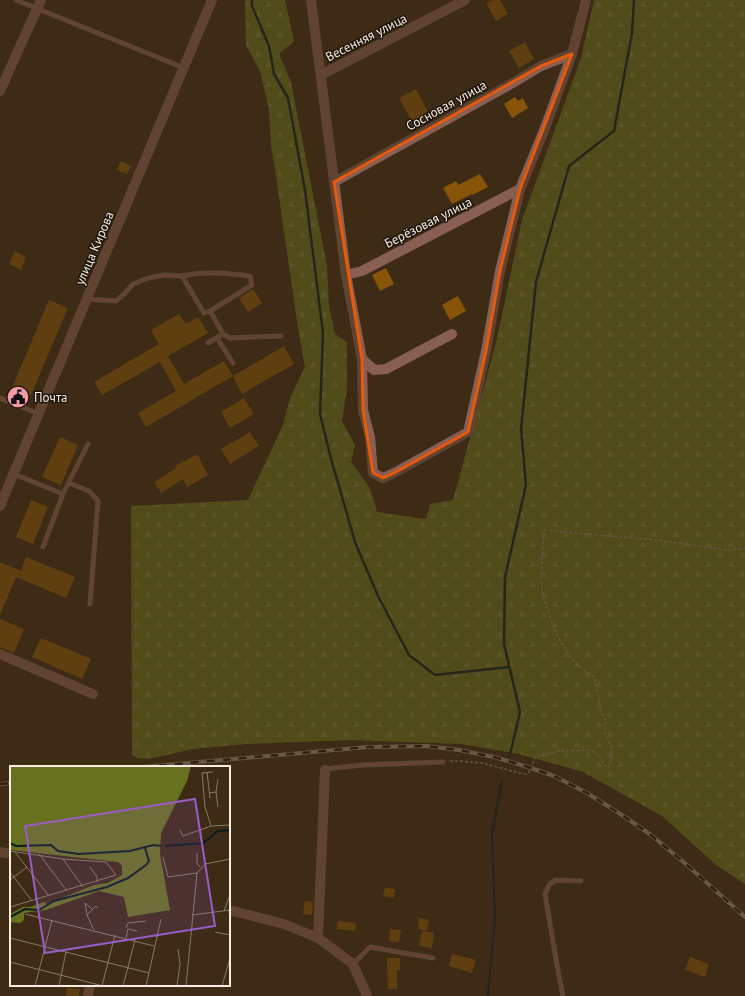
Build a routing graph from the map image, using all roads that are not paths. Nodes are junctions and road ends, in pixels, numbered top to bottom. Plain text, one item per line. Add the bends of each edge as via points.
1 (16, 0) edge
2 (212, 0) edge
3 (312, 0) edge
4 (465, 0) edge
5 (586, 0) edge
6 (39, 5) edge
7 (572, 54) junction
8 (184, 68) junction
9 (321, 75) junction
10 (0, 91) edge
11 (334, 182) junction
12 (520, 189) junction
13 (346, 275) junction
14 (182, 276) junction
15 (87, 299) junction
16 (210, 311) junction
17 (223, 334) junction
18 (452, 334) dead end
19 (281, 336) dead end
20 (217, 338) junction
21 (208, 343) dead end
22 (362, 360) junction
23 (232, 363) dead end
24 (0, 398) edge
25 (39, 414) junction
26 (88, 444) dead end
27 (14, 474) junction
28 (68, 482) junction
29 (63, 494) junction
30 (0, 506) edge
31 (43, 547) dead end
32 (90, 604) dead end
33 (0, 654) edge
34 (93, 694) dead end
35 (443, 762) road end
36 (325, 770) joint
37 (0, 852) edge
38 (10, 854) edge
39 (581, 881) dead end
40 (230, 910) edge
41 (318, 938) junction
42 (433, 958) dead end
43 (353, 964) junction
44 (90, 986) edge
45 (88, 996) edge
46 (367, 996) edge
47 (563, 996) edge

1 - 6 lane
2 - 8 street, улица Кирова
3 - 9 street
4 - 9 street, Весенняя улица
5 - 7 street
6 - 8 lane
6 - 10 street
7 - 11 street, Сосновая улица via 541,66
7 - 12 street via 546,128
8 - 15 street, улица Кирова
9 - 11 street
11 - 13 street
12 - 13 street, Берёзовая улица via 362,271
12 - 22 street via 500,271 468,432 383,478 373,473 370,437 363,410
13 - 22 street
14 - 15 lane via 165,275 143,280 133,284 116,301
14 - 16 lane via 204,313
14 - 16 lane via 206,273 250,276 252,285
15 - 25 street, улица Кирова
16 - 17 lane
17 - 19 lane via 230,338
17 - 20 lane
18 - 22 street via 386,368 374,370
20 - 21 lane
20 - 23 lane
24 - 25 lane
25 - 27 street, улица Кирова
26 - 28 lane
27 - 29 lane
27 - 30 street, улица Кирова
28 - 29 lane
28 - 32 lane via 88,492 98,501
29 - 31 lane
33 - 34 street
35 - 36 lane via 364,765
36 - 41 street
37 - 38 street
39 - 47 lane via 555,880 545,894
40 - 41 street via 284,924
41 - 43 street
42 - 43 lane via 370,947
43 - 46 street
44 - 45 street

